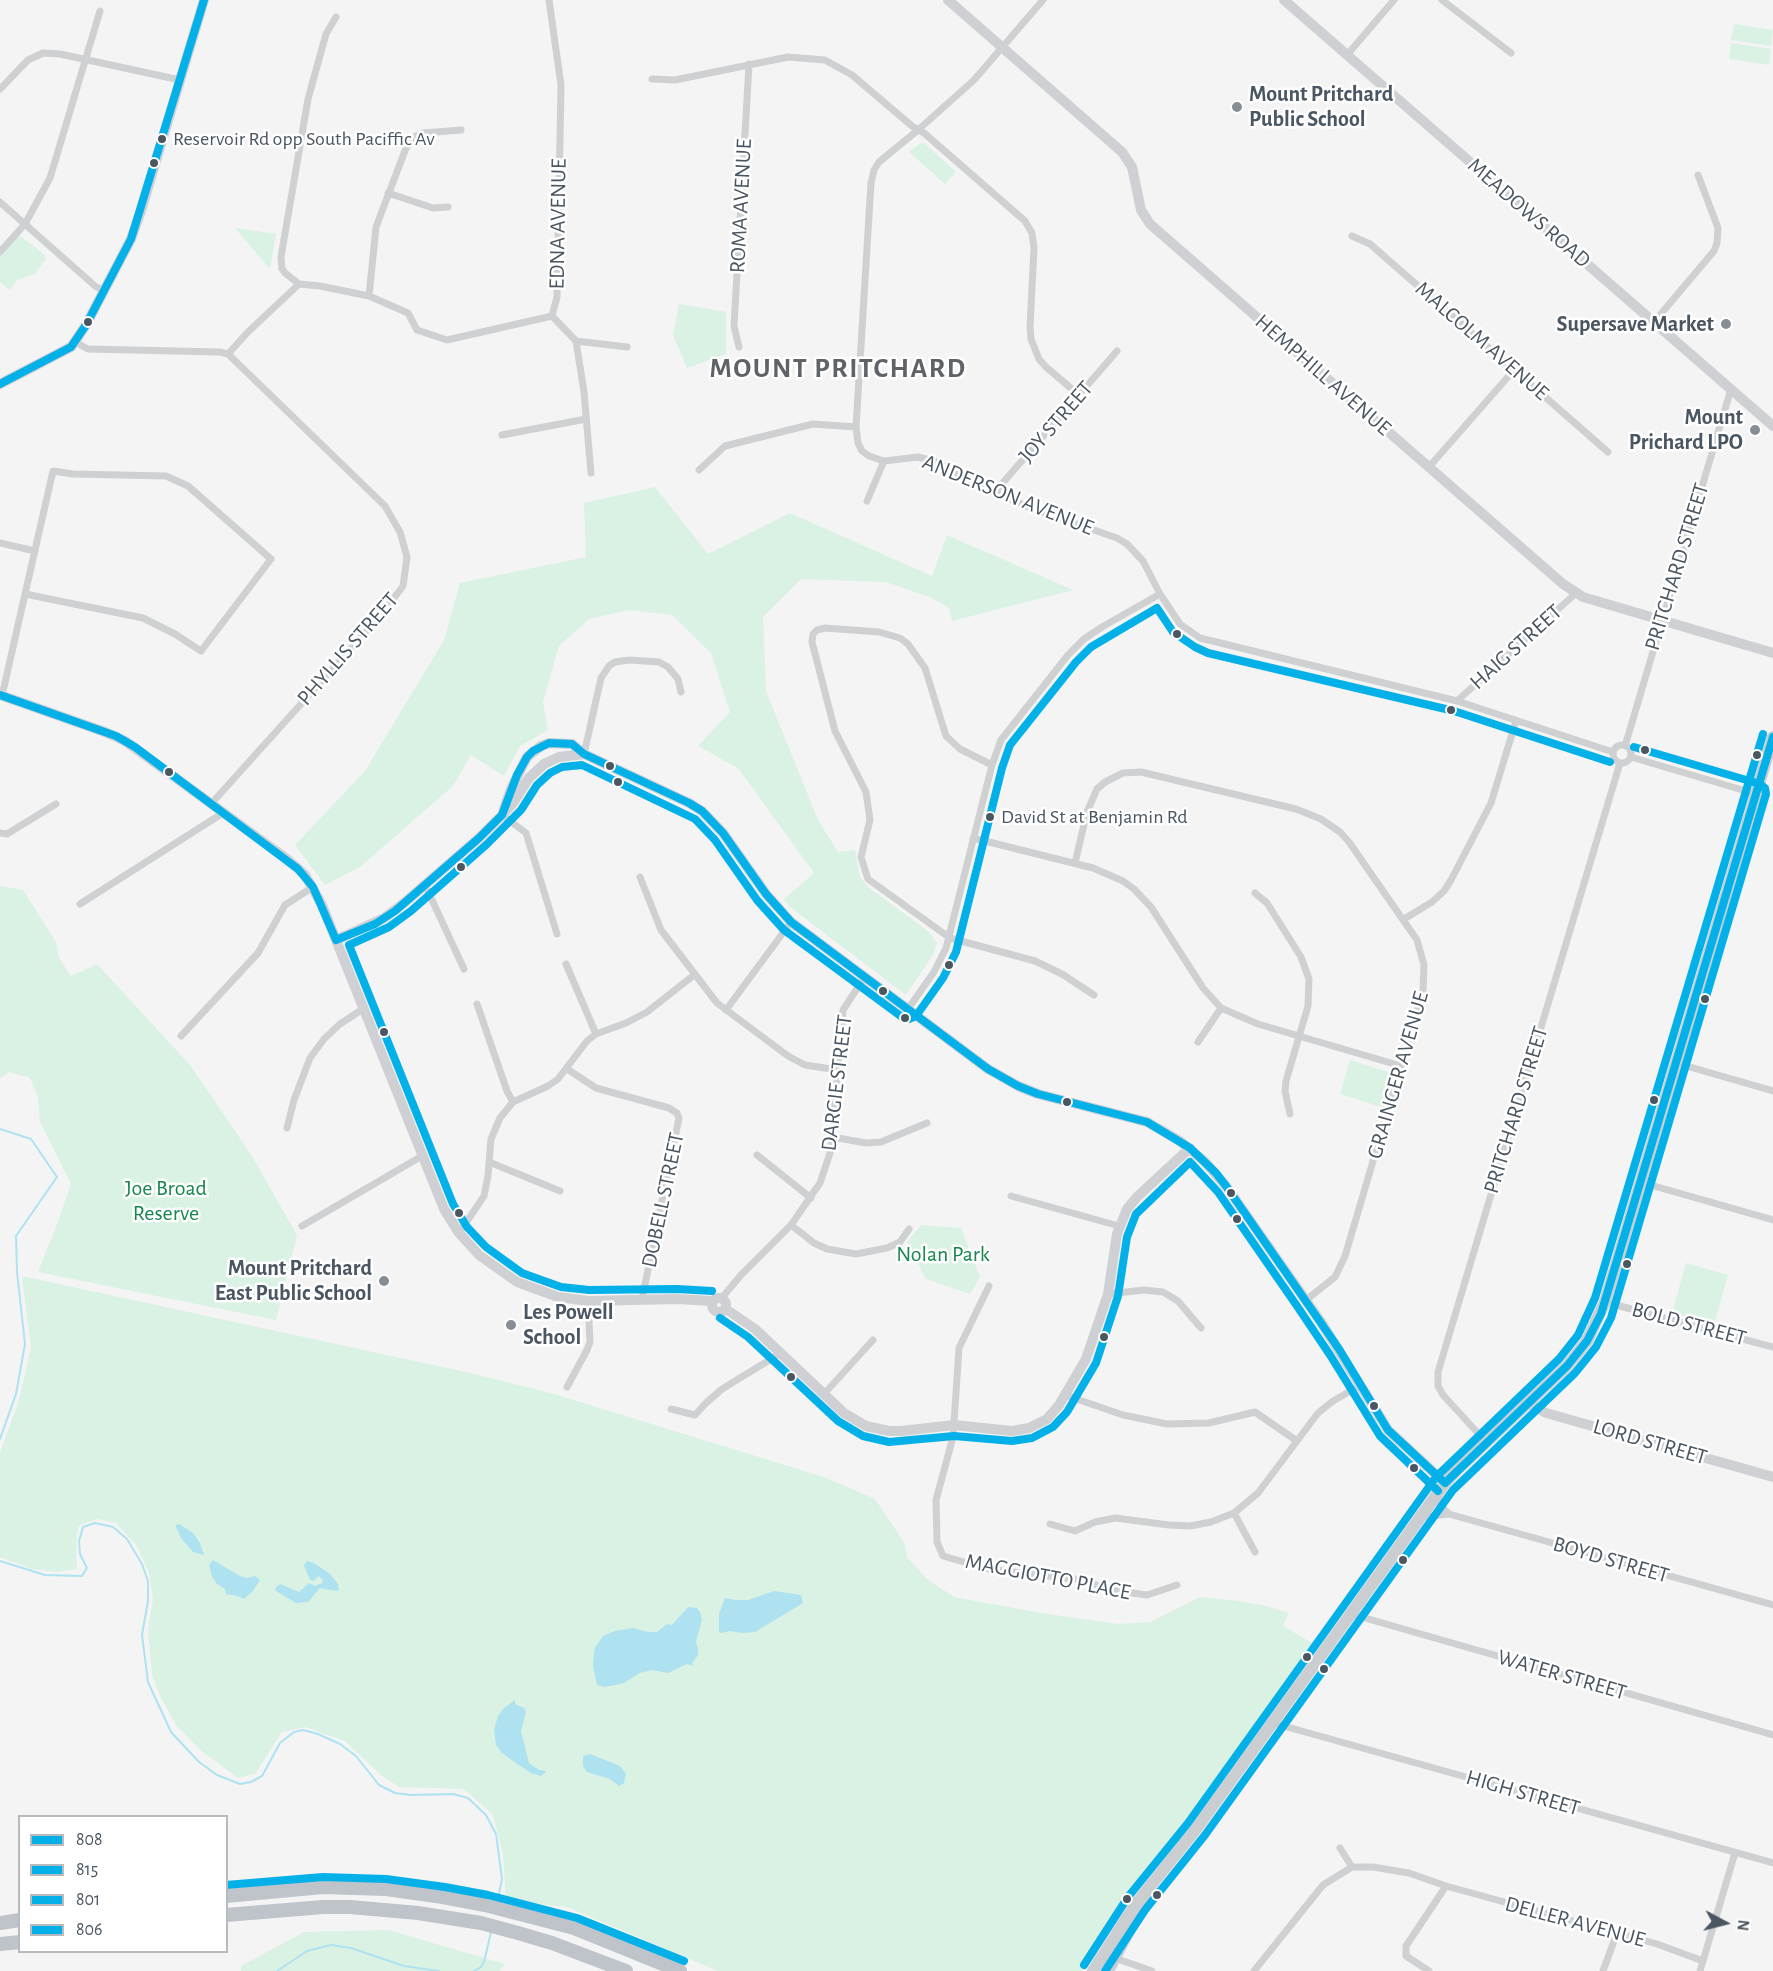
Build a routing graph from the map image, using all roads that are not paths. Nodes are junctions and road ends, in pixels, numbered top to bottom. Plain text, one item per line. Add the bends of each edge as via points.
1 (204, 0) edge
2 (549, 0) edge
3 (948, 0) edge
4 (1043, 0) edge
5 (1284, 0) edge
6 (1394, 0) edge
7 (1442, 0) edge
8 (100, 11) dead end
9 (336, 17) dead end
10 (1002, 47) junction
11 (1511, 53) dead end
12 (1347, 55) junction
13 (85, 60) junction
14 (749, 64) junction
15 (652, 79) dead end
16 (180, 81) junction
17 (0, 89) edge
18 (461, 130) dead end
19 (918, 130) junction
20 (1698, 175) dead end
21 (388, 193) junction
22 (0, 202) edge
23 (448, 207) dead end
24 (25, 224) junction
25 (1352, 236) dead end
26 (0, 252) edge
27 (299, 284) junction
28 (104, 291) junction
29 (369, 296) junction
30 (552, 316) junction
31 (1654, 321) junction
32 (576, 341) junction
33 (75, 342) junction
34 (627, 347) dead end
35 (739, 347) dead end
36 (1117, 351) dead end
37 (228, 354) junction
38 (1514, 370) junction
39 (0, 384) edge
40 (1731, 389) junction
41 (1079, 394) junction
42 (586, 419) junction
43 (856, 426) junction
44 (1773, 426) edge
45 (502, 435) dead end
46 (1608, 452) dead end
47 (884, 461) junction
48 (1429, 467) junction
49 (699, 470) dead end
50 (591, 473) dead end
51 (994, 493) junction
52 (867, 501) dead end
53 (0, 543) edge
54 (35, 551) junction
55 (1576, 593) junction
56 (25, 594) junction
57 (1160, 594) junction
58 (1662, 620) junction
59 (1773, 654) edge
60 (681, 692) dead end
61 (1, 695) edge
62 (1457, 701) junction
63 (1516, 721) junction
64 (1773, 737) edge
65 (1625, 746) junction
66 (1613, 752) junction
67 (584, 754) junction
68 (1631, 757) junction
69 (1620, 763) junction
70 (992, 765) junction
71 (1756, 794) junction
72 (56, 804) dead end
73 (211, 804) junction
74 (223, 813) junction
75 (502, 815) junction
76 (0, 833) edge
77 (974, 838) junction
78 (1075, 862) junction
79 (640, 877) dead end
80 (425, 885) junction
81 (313, 887) junction
82 (1255, 893) dead end
83 (80, 904) dead end
84 (1404, 919) junction
85 (791, 922) junction
86 (557, 934) dead end
87 (950, 938) junction
88 (336, 940) junction
89 (566, 964) dead end
90 (464, 969) dead end
91 (694, 975) junction
92 (864, 978) junction
93 (1094, 995) dead end
94 (477, 1004) dead end
95 (1221, 1008) junction
96 (363, 1009) junction
97 (908, 1009) junction
98 (726, 1010) junction
99 (596, 1034) junction
100 (181, 1036) dead end
101 (1300, 1036) junction
102 (1198, 1042) dead end
103 (1676, 1063) junction
104 (1401, 1066) junction
105 (567, 1069) junction
106 (838, 1070) junction
107 (1773, 1091) edge
108 (513, 1102) junction
109 (1290, 1114) dead end
110 (927, 1123) dead end
111 (287, 1128) dead end
112 (832, 1137) junction
113 (1190, 1148) junction
114 (757, 1155) dead end
115 (422, 1156) junction
116 (489, 1162) junction
117 (1640, 1182) junction
118 (560, 1191) dead end
119 (1011, 1196) dead end
120 (811, 1198) junction
121 (1773, 1220) edge
122 (791, 1225) junction
123 (302, 1226) dead end
124 (1119, 1226) junction
125 (909, 1229) dead end
126 (459, 1233) junction
127 (989, 1286) dead end
128 (1108, 1294) junction
129 (642, 1299) junction
130 (1306, 1300) junction
131 (588, 1301) junction
132 (1605, 1302) junction
133 (720, 1303) junction
134 (1201, 1328) dead end
135 (873, 1340) dead end
136 (1773, 1347) edge
137 (781, 1353) junction
138 (1360, 1385) junction
139 (567, 1387) dead end
140 (824, 1394) junction
141 (1065, 1395) junction
142 (1528, 1404) junction
143 (671, 1409) dead end
144 (954, 1425) junction
145 (1297, 1440) junction
146 (1486, 1442) junction
147 (1773, 1477) edge
148 (1446, 1482) junction
149 (1437, 1494) junction
150 (1234, 1513) junction
151 (1449, 1514) junction
152 (1420, 1518) junction
153 (1050, 1524) dead end
154 (1255, 1552) dead end
155 (1177, 1585) dead end
156 (1773, 1605) edge
157 (1351, 1614) junction
158 (1273, 1723) junction
159 (1773, 1735) edge
160 (1340, 1848) dead end
161 (1735, 1852) junction
162 (1773, 1863) edge
163 (1353, 1866) junction
164 (1446, 1886) junction
165 (228, 1896) edge
166 (228, 1915) edge
167 (18, 1920) edge
168 (0, 1923) edge
169 (1617, 1933) junction
170 (18, 1942) edge
171 (0, 1944) edge
172 (1109, 1955) junction
173 (1703, 1961) junction
174 (626, 1971) edge
175 (680, 1971) edge
176 (1093, 1971) edge
177 (1108, 1971) edge
178 (1152, 1971) edge
179 (1254, 1971) edge
180 (1429, 1971) edge
181 (1603, 1971) edge
182 (1700, 1971) edge

1 - 16 street
2 - 30 street, EDNA AVENUE via 561,85 557,297
3 - 10 street, HEMPHILL AVENUE
4 - 10 street
5 - 12 street, MEADOWS ROAD
6 - 12 street
7 - 11 street
8 - 13 street
9 - 27 street via 326,34 308,99 281,257 282,269
10 - 19 street via 960,93
10 - 48 street, HEMPHILL AVENUE via 1128,159 1141,210 1150,224
12 - 31 street, MEADOWS ROAD
13 - 16 street
13 - 17 street via 52,53 36,56
13 - 24 street via 50,178
14 - 15 street via 675,80
14 - 19 street via 788,57 825,60 852,75
14 - 35 street, ROMA AVENUE via 735,327
16 - 28 street via 131,239
18 - 21 street via 416,136 406,148
19 - 41 street via 1029,227 1034,248 1031,339 1046,367
19 - 43 street via 879,162 872,176
20 - 31 street via 1718,228 1718,243
21 - 23 street via 433,208
21 - 29 street via 374,237
22 - 24 street
24 - 26 street
24 - 28 street
25 - 38 street, MALCOLM AVENUE via 1370,244
27 - 29 street, EDNA AVENUE
27 - 37 street
28 - 33 street
29 - 30 street, EDNA AVENUE via 408,312 417,330 447,340
30 - 32 street
31 - 40 street, MEADOWS ROAD
32 - 34 street
32 - 42 street
33 - 37 street via 88,349
33 - 39 street
36 - 41 street, JOY STREET
37 - 73 street, PHYLLIS STREET via 385,506 400,531 407,557 404,586 381,615
38 - 46 street, MALCOLM AVENUE
38 - 48 street
40 - 44 street, MEADOWS ROAD
40 - 58 street, PRITCHARD STREET
41 - 51 street, JOY STREET
42 - 45 street
42 - 50 street
43 - 47 street via 862,451
43 - 49 street via 813,424 725,446
47 - 51 street, ANDERSON AVENUE via 928,459
47 - 52 street
48 - 55 street, HEMPHILL AVENUE
51 - 57 street, ANDERSON AVENUE via 1117,537 1143,561
53 - 54 street
54 - 56 street
54 - 56 street via 53,471 166,476 188,486 271,559 201,651 143,618
55 - 58 street, HEMPHILL AVENUE
55 - 62 street, HAIG STREET
56 - 61 street
57 - 62 street, ANDERSON AVENUE via 1180,624 1211,643
57 - 70 street via 1076,646 1006,732
58 - 59 street, HEMPHILL AVENUE
58 - 65 street, PRITCHARD STREET
60 - 67 street via 678,679 659,662 615,662 601,678
61 - 73 street via 116,736
62 - 63 street, ANDERSON AVENUE
63 - 66 street, ANDERSON AVENUE
63 - 84 street via 1491,803 1451,880 1432,902
64 - 71 main road
65 - 66 street via 1618,746
65 - 68 street
66 - 69 street
67 - 75 street via 559,757 544,764
67 - 75 street via 572,744 558,742 533,751 517,775
67 - 85 street via 702,811
68 - 69 street
68 - 71 street
69 - 146 street, PRITCHARD STREET via 1438,1372 1443,1395
70 - 77 street
70 - 87 street via 960,749 946,736 925,668 900,638 879,632 825,628 813,634 835,731 866,792 870,820 861,857 868,879
71 - 103 main road
72 - 76 street via 7,834
73 - 74 street
74 - 81 street via 287,859
74 - 83 street
75 - 80 street
75 - 86 street via 526,833
77 - 78 street
77 - 87 street
78 - 84 street, GRAINGER AVENUE via 1097,789 1123,773 1141,772 1296,809 1321,819 1349,842
78 - 95 street via 1110,874 1134,889
79 - 91 street via 661,930
80 - 88 street via 384,918
80 - 90 street
81 - 88 street
81 - 100 street via 285,905 258,953
82 - 101 street via 1267,903 1306,968 1308,1006
84 - 104 street, GRAINGER AVENUE via 1422,953 1425,979
85 - 92 street
85 - 98 street
87 - 93 street via 1035,961
87 - 97 street via 939,965
88 - 96 street
89 - 99 street
91 - 98 street
91 - 99 street via 647,1012
92 - 97 street
92 - 106 street, DARGIE STREET via 843,1010
94 - 108 street
95 - 101 street
95 - 102 street
96 - 111 street via 332,1031 310,1058
96 - 115 street
97 - 113 street via 988,1069 1018,1086 1060,1101 1147,1122
98 - 106 street via 796,1060
99 - 105 street
101 - 104 street
101 - 109 street via 1286,1081
103 - 107 street
103 - 117 main road
104 - 130 street, GRAINGER AVENUE via 1341,1267 1328,1284
105 - 108 street via 548,1086
105 - 129 street, DOBELL STREET via 596,1088 669,1108 679,1118
106 - 112 street, DARGIE STREET
108 - 116 street via 493,1130
110 - 112 street via 881,1142
112 - 120 street, DARGIE STREET via 826,1167
113 - 124 street via 1137,1197
113 - 130 street via 1221,1180
114 - 120 street
115 - 123 street
115 - 126 street via 444,1209
116 - 118 street
116 - 126 street via 484,1196
117 - 121 street
117 - 132 main road
119 - 124 street
120 - 122 street, DARGIE STREET
122 - 125 street via 827,1249 856,1254 900,1242
122 - 133 street, DARGIE STREET via 741,1275
124 - 128 street
126 - 131 street via 491,1265 517,1282 545,1294
127 - 144 street via 959,1348
128 - 134 street via 1163,1292 1178,1300
128 - 141 street via 1086,1359
129 - 131 street
129 - 133 street
130 - 138 street
131 - 139 street via 590,1342
132 - 136 street, BOLD STREET
132 - 142 main road via 1595,1327 1576,1356
133 - 137 street
135 - 140 street
137 - 140 street
137 - 143 street via 714,1396 695,1415
138 - 145 street via 1324,1407
138 - 148 street via 1388,1430
140 - 144 street via 856,1421 876,1429 901,1431
141 - 144 street via 1047,1419 1021,1430
141 - 145 street via 1167,1424 1209,1423 1255,1412
142 - 146 main road
142 - 147 street, LORD STREET via 1546,1413
144 - 155 street, MAGGIOTTO PLACE via 936,1500 937,1542 943,1556 988,1569 1082,1580 1111,1590 1147,1595
145 - 150 street via 1258,1493
146 - 148 main road
148 - 149 main road
149 - 151 street via 1440,1505
149 - 152 main road
150 - 153 street via 1190,1526 1115,1518 1075,1531
150 - 154 street
151 - 152 street, BOYD STREET
151 - 156 street, BOYD STREET
152 - 157 main road
157 - 158 main road
157 - 159 street, WATER STREET
158 - 161 street, HIGH STREET
158 - 172 main road
160 - 163 street
161 - 162 street, HIGH STREET
161 - 173 street
163 - 164 street, DELLER AVENUE via 1409,1873
163 - 179 street via 1323,1885
164 - 169 street, DELLER AVENUE
164 - 180 street via 1406,1946 1406,1956
165 - 175 highway via 353,1887 443,1897 574,1928
166 - 174 highway via 296,1908 398,1910 481,1923 552,1943
167 - 168 highway
169 - 173 street, DELLER AVENUE
169 - 181 street
170 - 171 highway
172 - 176 main road
172 - 177 main road
172 - 178 street
173 - 182 street

